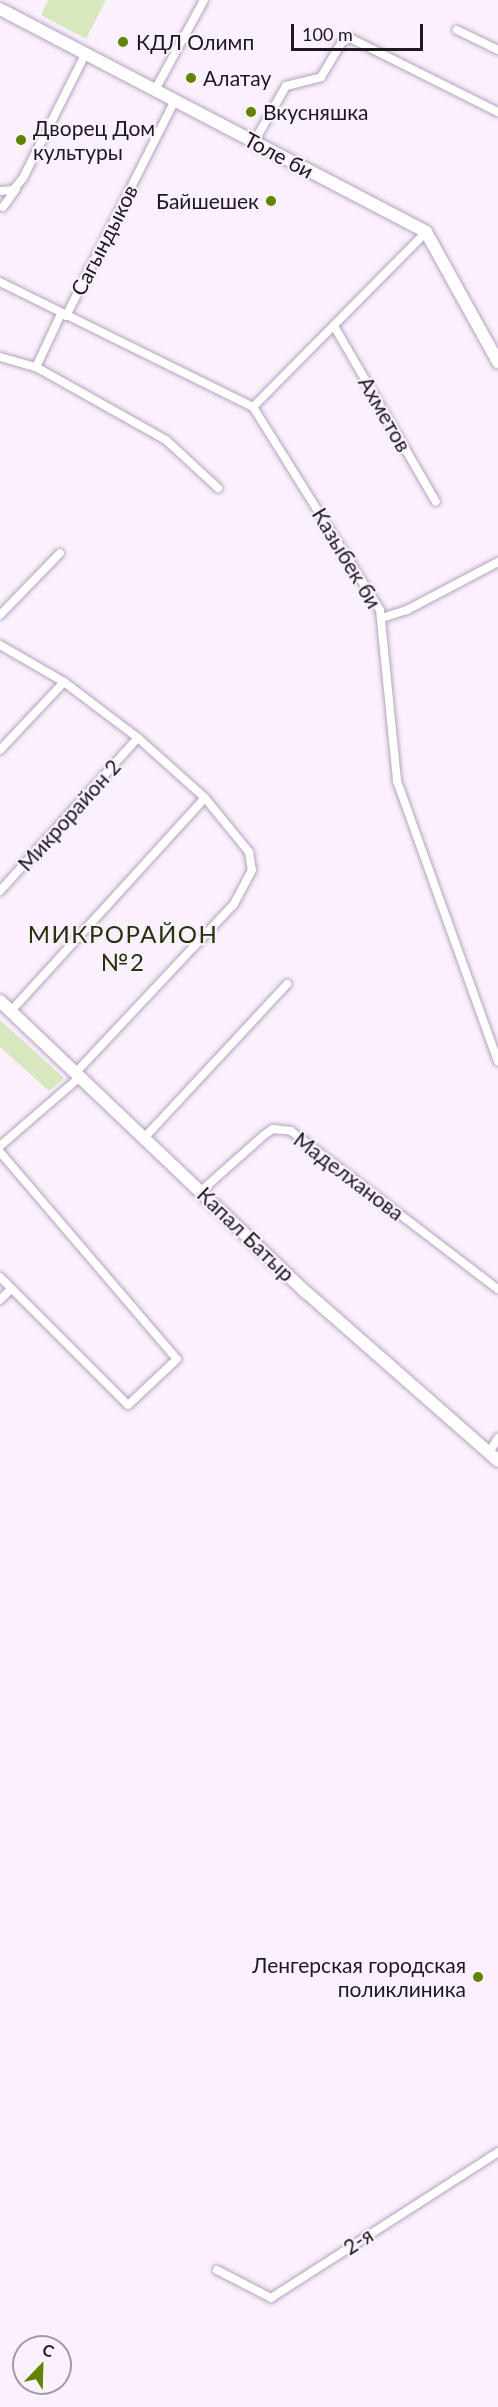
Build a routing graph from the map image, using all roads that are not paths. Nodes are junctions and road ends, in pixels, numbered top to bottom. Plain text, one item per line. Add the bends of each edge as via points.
1 (204, 0) edge
2 (0, 9) edge
3 (457, 30) dead end
4 (498, 50) edge
5 (86, 53) junction
6 (155, 90) junction
7 (174, 100) junction
8 (498, 112) edge
9 (254, 142) junction
10 (18, 186) junction
11 (0, 190) edge
12 (3, 207) dead end
13 (426, 232) junction
14 (0, 282) edge
15 (64, 315) junction
16 (334, 326) junction
17 (0, 357) edge
18 (498, 362) edge
19 (36, 367) junction
20 (253, 407) junction
21 (218, 488) dead end
22 (436, 502) dead end
23 (60, 553) dead end
24 (498, 562) edge
25 (0, 615) edge
26 (382, 618) junction
27 (0, 645) edge
28 (64, 682) junction
29 (138, 738) junction
30 (0, 750) edge
31 (205, 798) junction
32 (0, 891) edge
33 (287, 984) dead end
34 (0, 1001) edge
35 (11, 1011) junction
36 (498, 1061) edge
37 (78, 1075) junction
38 (145, 1137) junction
39 (0, 1146) edge
40 (0, 1152) edge
41 (201, 1191) junction
42 (0, 1277) edge
43 (11, 1289) junction
44 (498, 1289) edge
45 (0, 1300) edge
46 (498, 1438) edge
47 (493, 1457) edge
48 (498, 2152) edge
49 (217, 2270) dead end

1 - 6 street
2 - 5 main road, Толе би
3 - 4 street
5 - 6 main road, Толе би
5 - 10 street
6 - 7 main road, Толе би
7 - 9 main road, Толе би
7 - 15 street, Сагындыков
8 - 9 street via 350,38 342,42 321,77 286,86
9 - 13 main road, Толе би
10 - 11 street
10 - 12 street
13 - 16 street
13 - 18 main road
14 - 15 street
15 - 19 street, Сагындыков
15 - 20 street
16 - 20 street
16 - 22 street, Ахметов
17 - 19 street
19 - 21 street via 166,440
20 - 26 street, Казыбек би
23 - 25 street
24 - 26 street via 407,610
26 - 36 street, Казыбек би via 397,781
27 - 28 street
28 - 29 street
28 - 30 street
29 - 31 street
29 - 32 street, Микрорайон 2
31 - 35 street
31 - 37 street via 249,852 249,882
33 - 38 street
34 - 35 main road, Капал Батыр
35 - 37 main road, Капал Батыр
37 - 38 main road, Капал Батыр
37 - 39 street
38 - 41 main road, Капал Батыр
40 - 43 street via 177,1359 128,1405
41 - 44 street, Маделханова via 273,1129 291,1131
41 - 47 main road, Капал Батыр
42 - 43 street
43 - 45 street
46 - 47 street
48 - 49 street, 2-я via 271,2298

